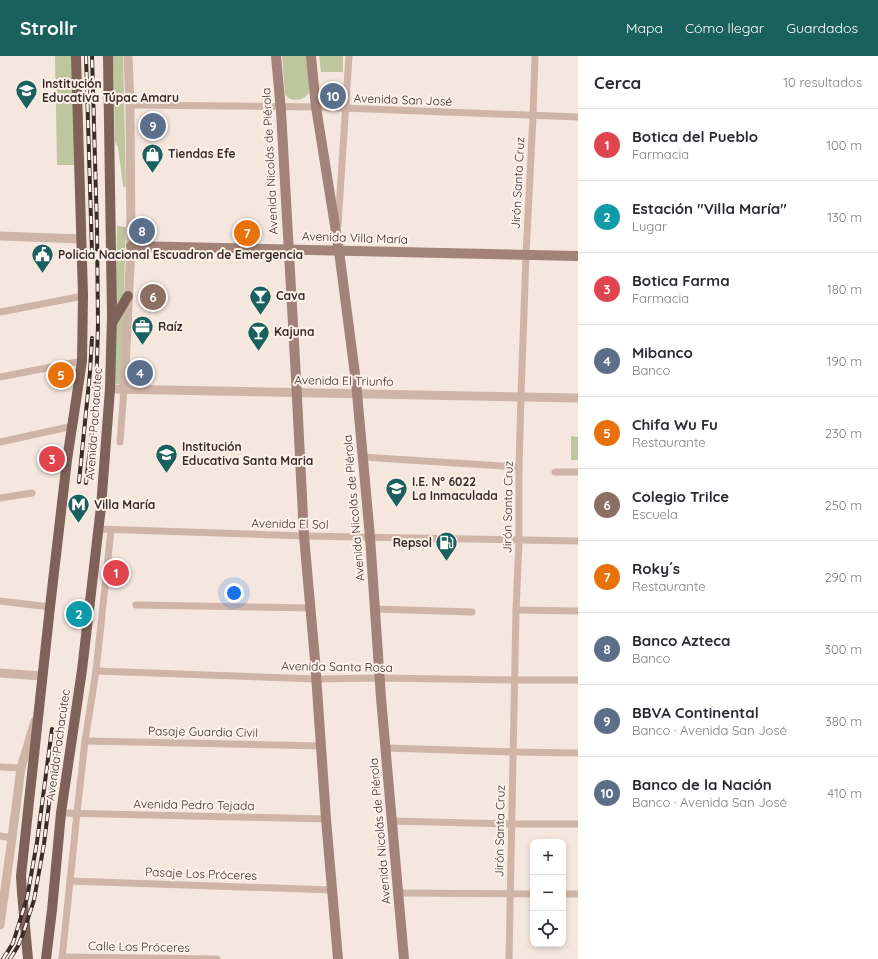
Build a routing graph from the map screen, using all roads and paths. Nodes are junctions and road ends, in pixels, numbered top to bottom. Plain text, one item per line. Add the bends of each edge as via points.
1 (76, 56) edge
2 (108, 56) edge
3 (128, 56) edge
4 (276, 56) edge
5 (311, 56) edge
6 (349, 56) edge
7 (535, 56) edge
8 (130, 105) junction
9 (280, 107) junction
10 (316, 107) junction
11 (346, 108) junction
12 (533, 116) junction
13 (578, 118) edge
14 (0, 236) edge
15 (337, 238) junction
16 (81, 239) junction
17 (131, 246) junction
18 (288, 249) junction
19 (339, 251) junction
20 (526, 255) junction
21 (578, 256) edge
22 (83, 296) junction
23 (128, 296) junction
24 (0, 312) edge
25 (112, 323) junction
26 (82, 360) junction
27 (0, 377) edge
28 (110, 389) junction
29 (124, 389) junction
30 (297, 392) junction
31 (357, 394) junction
32 (521, 396) junction
33 (578, 398) edge
34 (73, 426) junction
35 (0, 442) edge
36 (120, 442) dead end
37 (362, 458) junction
38 (519, 467) junction
39 (555, 472) dead end
40 (578, 472) edge
41 (32, 493) dead end
42 (0, 498) edge
43 (98, 529) junction
44 (111, 530) junction
45 (304, 536) junction
46 (370, 537) junction
47 (520, 541) junction
48 (578, 541) edge
49 (0, 601) edge
50 (136, 605) dead end
51 (50, 607) junction
52 (310, 608) junction
53 (374, 609) junction
54 (516, 610) junction
55 (578, 611) edge
56 (472, 612) dead end
57 (96, 671) junction
58 (0, 673) edge
59 (42, 676) junction
60 (380, 678) junction
61 (316, 679) junction
62 (515, 680) junction
63 (578, 680) edge
64 (39, 708) junction
65 (85, 741) junction
66 (321, 746) junction
67 (386, 748) junction
68 (514, 752) junction
69 (578, 753) edge
70 (0, 767) edge
71 (20, 768) junction
72 (61, 813) junction
73 (77, 813) junction
74 (326, 819) junction
75 (392, 821) junction
76 (511, 824) junction
77 (578, 824) edge
78 (0, 836) edge
79 (12, 838) junction
80 (70, 881) junction
81 (332, 890) junction
82 (398, 892) junction
83 (510, 894) junction
84 (530, 894) edge
85 (566, 894) edge
86 (578, 894) edge
87 (0, 926) edge
88 (62, 958) edge
89 (28, 959) edge
90 (46, 959) edge
91 (217, 959) edge
92 (338, 959) edge
93 (404, 959) edge
94 (508, 959) edge

1 - 16 main road, Avenida Pachacútec
2 - 25 main road, Avenida Pachacútec
3 - 8 street
4 - 9 main road, Avenida Nicolás de Piérola
5 - 10 main road, Avenida Nicolás de Piérola
6 - 11 street
7 - 12 street, Jirón Santa Cruz
8 - 9 street, Avenida San José
8 - 17 street
9 - 10 street, Avenida San José
9 - 18 main road, Avenida Nicolás de Piérola
10 - 11 street, Avenida San José
10 - 15 main road, Avenida Nicolás de Piérola
11 - 12 street, Avenida San José
11 - 15 street
12 - 13 street, Avenida San José
12 - 20 street, Jirón Santa Cruz
14 - 16 street
15 - 19 main road, Avenida Nicolás de Piérola
16 - 22 main road, Avenida Pachacútec
17 - 18 main road, Avenida Villa María
17 - 23 street
18 - 19 main road, Avenida Villa María
18 - 30 main road, Avenida Nicolás de Piérola
19 - 20 main road, Avenida Villa María
19 - 31 main road, Avenida Nicolás de Piérola
20 - 21 main road, Avenida Villa María
20 - 32 street, Jirón Santa Cruz
22 - 24 street
22 - 26 main road, Avenida Pachacútec
23 - 25 main road
23 - 29 street
25 - 28 main road, Avenida Pachacútec
26 - 27 street
26 - 34 main road, Avenida Pachacútec
28 - 29 street, Avenida El Triunfo
28 - 43 main road, Avenida Pachacútec
29 - 30 street, Avenida El Triunfo
29 - 36 street
30 - 31 street, Avenida El Triunfo
30 - 45 main road, Avenida Nicolás de Piérola
31 - 32 street, Avenida El Triunfo
31 - 37 main road, Avenida Nicolás de Piérola
32 - 33 street, Avenida El Triunfo
32 - 38 street, Jirón Santa Cruz
34 - 35 street
34 - 51 main road, Avenida Pachacútec
37 - 38 street
37 - 46 main road, Avenida Nicolás de Piérola
38 - 47 street, Jirón Santa Cruz
39 - 40 street
41 - 42 street
43 - 44 street, Avenida El Sol
43 - 72 main road, Avenida Pachacútec via 82,670
44 - 45 street, Avenida El Sol
44 - 57 street
45 - 46 street, Avenida El Sol
45 - 52 main road, Avenida Nicolás de Piérola
46 - 47 street, Avenida El Sol
46 - 53 main road, Avenida Nicolás de Piérola
47 - 48 street, Avenida El Sol
47 - 54 street, Jirón Santa Cruz
49 - 51 street
50 - 52 street
51 - 59 main road, Avenida Pachacútec
52 - 61 main road, Avenida Nicolás de Piérola
53 - 56 street
53 - 60 main road, Avenida Nicolás de Piérola
54 - 55 street
54 - 62 street, Jirón Santa Cruz
57 - 61 street, Avenida Santa Rosa
57 - 65 street
58 - 59 street
59 - 64 main road, Avenida Pachacútec
60 - 61 street, Avenida Santa Rosa
60 - 62 street, Avenida Santa Rosa
60 - 67 main road, Avenida Nicolás de Piérola
61 - 66 main road, Avenida Nicolás de Piérola
62 - 63 street, Avenida Santa Rosa
62 - 68 street, Jirón Santa Cruz
64 - 71 street, Avenida Pachacútec
64 - 89 main road, Avenida Pachacútec via 21,876
65 - 66 street, Pasaje Guardia Civil
65 - 73 street
66 - 74 main road, Avenida Nicolás de Piérola
67 - 68 street
67 - 75 main road, Avenida Nicolás de Piérola
68 - 69 street
68 - 76 street, Jirón Santa Cruz
70 - 71 street
71 - 79 street, Avenida Pachacútec
72 - 73 street, Avenida Pedro Tejada
72 - 90 main road, Avenida Pachacútec
73 - 74 street, Avenida Pedro Tejada
73 - 80 street
74 - 81 main road, Avenida Nicolás de Piérola
75 - 76 street
75 - 82 main road, Avenida Nicolás de Piérola
76 - 77 street
76 - 83 street, Jirón Santa Cruz
78 - 79 street
79 - 87 street, Avenida Pachacútec
80 - 81 street, Pasaje Los Próceres
80 - 88 street
81 - 92 main road, Avenida Nicolás de Piérola
82 - 83 street
82 - 93 main road, Avenida Nicolás de Piérola
83 - 84 street
83 - 94 street, Jirón Santa Cruz
85 - 86 street
88 - 91 street, Calle Los Próceres

